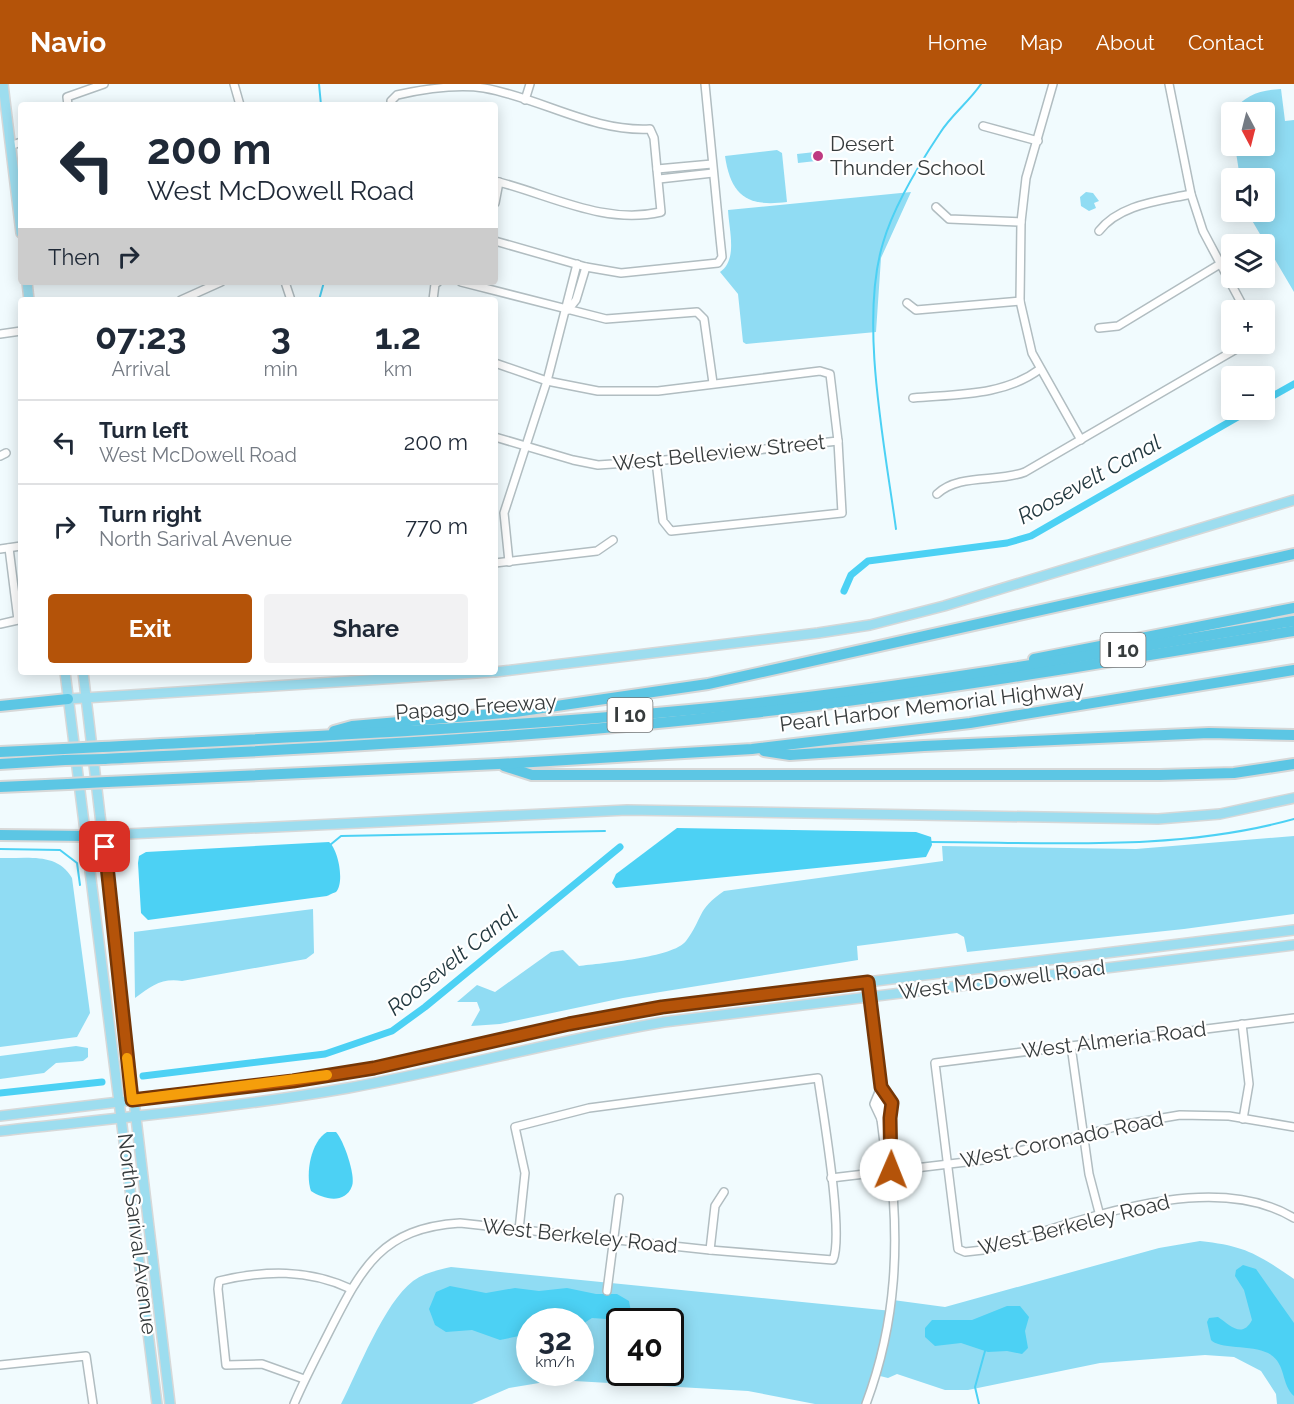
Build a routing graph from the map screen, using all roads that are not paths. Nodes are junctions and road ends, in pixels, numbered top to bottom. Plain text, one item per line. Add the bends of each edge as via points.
1 (3, 84) edge
2 (104, 84) edge
3 (234, 84) edge
4 (530, 84) edge
5 (705, 84) edge
6 (1053, 84) edge
7 (1169, 84) edge
8 (525, 100) junction
9 (67, 101) edge
10 (239, 102) edge
11 (391, 102) edge
12 (984, 126) dead end
13 (1038, 141) junction
14 (18, 142) edge
15 (10, 146) junction
16 (18, 147) edge
17 (712, 164) junction
18 (657, 169) junction
19 (713, 173) junction
20 (659, 179) junction
21 (498, 182) edge
22 (1191, 194) junction
23 (936, 207) dead end
24 (18, 210) edge
25 (1021, 222) junction
26 (1100, 231) dead end
27 (498, 242) edge
28 (577, 264) junction
29 (1220, 264) junction
30 (586, 267) junction
31 (214, 285) edge
32 (472, 285) edge
33 (188, 297) edge
34 (1240, 300) edge
35 (1020, 301) junction
36 (907, 303) dead end
37 (568, 310) junction
38 (1098, 328) dead end
39 (18, 332) edge
40 (0, 334) edge
41 (1228, 354) edge
42 (498, 364) edge
43 (1040, 369) junction
44 (548, 381) junction
45 (713, 383) junction
46 (913, 398) dead end
47 (498, 438) edge
48 (1080, 440) junction
49 (838, 441) junction
50 (527, 447) junction
51 (656, 461) junction
52 (937, 494) dead end
53 (1294, 500) edge
54 (613, 540) dead end
55 (18, 546) edge
56 (9, 548) junction
57 (0, 549) edge
58 (1294, 554) edge
59 (509, 562) junction
60 (498, 563) edge
61 (1294, 608) edge
62 (1294, 621) edge
63 (0, 624) edge
64 (1294, 631) edge
65 (1294, 670) edge
66 (498, 672) edge
67 (65, 675) edge
68 (83, 675) edge
69 (457, 675) edge
70 (952, 678) junction
71 (87, 698) junction
72 (68, 699) junction
73 (0, 706) edge
74 (1294, 735) edge
75 (306, 737) junction
76 (752, 748) junction
77 (0, 753) edge
78 (65, 755) junction
79 (0, 764) edge
80 (498, 764) junction
81 (1294, 764) edge
82 (0, 787) edge
83 (1294, 798) edge
84 (0, 835) edge
85 (86, 836) junction
86 (103, 836) junction
87 (1294, 930) edge
88 (1294, 945) edge
89 (868, 982) junction
90 (869, 996) junction
91 (1294, 1018) edge
92 (1242, 1024) junction
93 (1071, 1046) junction
94 (880, 1089) junction
95 (132, 1100) junction
96 (120, 1102) junction
97 (134, 1115) junction
98 (0, 1116) edge
99 (122, 1117) junction
100 (890, 1118) junction
101 (881, 1119) junction
102 (1244, 1119) junction
103 (1294, 1127) edge
104 (0, 1131) edge
105 (1082, 1134) junction
106 (890, 1154) junction
107 (946, 1165) junction
108 (891, 1170) junction
109 (831, 1178) junction
110 (724, 1192) dead end
111 (619, 1198) dead end
112 (1100, 1216) junction
113 (1294, 1218) edge
114 (519, 1230) junction
115 (614, 1240) junction
116 (710, 1251) junction
117 (351, 1289) junction
118 (607, 1290) dead end
119 (0, 1365) edge
120 (304, 1379) junction
121 (93, 1404) edge
122 (157, 1404) edge
123 (170, 1404) edge
124 (294, 1404) edge
125 (866, 1404) edge

1 - 15 main road
2 - 9 street
3 - 10 street
4 - 8 street
5 - 17 street
6 - 13 street
7 - 22 street
8 - 11 street via 485,88 462,86 396,95
8 - 18 street via 615,128 650,129
12 - 13 street
13 - 25 street via 1026,178
14 - 15 street
15 - 16 street
15 - 24 main road
17 - 18 street
17 - 19 street
18 - 20 street
19 - 20 street
19 - 30 street via 722,257 718,262 636,273
20 - 21 street via 661,212 642,216 609,216
22 - 26 street via 1136,207 1109,218
22 - 29 street via 1203,231
23 - 25 street via 949,219
25 - 35 street
27 - 28 street
28 - 30 street
28 - 37 street via 567,298
29 - 34 street
29 - 38 street via 1118,326
30 - 37 street via 576,300
31 - 33 street
32 - 37 street
35 - 36 street via 916,310
35 - 43 street via 1026,337
37 - 44 street
37 - 45 street via 606,319 697,312 704,319
39 - 40 street
41 - 48 street
42 - 44 street
43 - 46 street via 1022,382 1003,388
43 - 48 street
44 - 45 street via 598,391 658,390
44 - 50 street
45 - 49 street via 820,371 830,374
47 - 50 street, West Belleview Street
48 - 52 street via 1015,476 947,484
49 - 51 street, West Belleview Street
49 - 51 street via 842,513 671,531 663,521
50 - 51 street, West Belleview Street via 598,465
50 - 59 street via 504,513
53 - 66 main road via 887,621 796,636
54 - 59 street via 597,551
55 - 56 street
56 - 57 street
56 - 63 street via 18,620
58 - 75 highway via 789,668 595,702 352,726
59 - 60 street
61 - 70 highway
62 - 70 highway, Pearl Harbor Memorial Highway / I 10
64 - 78 highway, bridge via 1014,678 750,713 440,741 104,759
65 - 76 highway, Pearl Harbor Memorial Highway / I 10 via 970,723
67 - 72 main road, North Sarival Avenue
68 - 71 main road, North Sarival Avenue
69 - 71 main road
70 - 75 highway, Papago Freeway / I 10 via 548,723
71 - 72 main road
71 - 86 main road, North Sarival Avenue
72 - 73 highway
72 - 85 main road, North Sarival Avenue
74 - 76 highway via 1084,738 790,755
75 - 78 highway, Papago Freeway / I 10, bridge via 102,747
76 - 80 highway, I 10
77 - 78 highway, Papago Freeway / I 10
78 - 79 highway
80 - 81 highway via 532,776 1221,774
80 - 82 highway, I 10, bridge
83 - 86 main road via 1229,812 1158,819 627,810
84 - 85 highway
85 - 86 main road
85 - 96 main road, North Sarival Avenue
86 - 95 main road, North Sarival Avenue
87 - 89 main road, West McDowell Road
88 - 90 main road, West McDowell Road
89 - 90 street
89 - 95 main road, West McDowell Road via 662,1007 374,1068
90 - 94 street
90 - 97 main road, West McDowell Road via 612,1031 321,1093
91 - 92 street, West Almeria Road
92 - 93 street, West Almeria Road
92 - 102 street via 1249,1084
93 - 105 street
93 - 107 street, West Almeria Road via 935,1064
94 - 100 street via 892,1103
94 - 101 street
95 - 96 main road, West McDowell Road
95 - 97 main road, North Sarival Avenue
96 - 98 main road, West McDowell Road
96 - 99 main road, North Sarival Avenue
97 - 99 main road, West McDowell Road
97 - 123 main road, North Sarival Avenue
99 - 104 main road, West McDowell Road
99 - 122 main road, North Sarival Avenue
100 - 101 street
100 - 106 street
101 - 106 street via 884,1143
102 - 103 street, West Coronado Road
102 - 105 street, West Coronado Road via 1180,1115
105 - 107 street, West Coronado Road via 983,1160
105 - 112 street
106 - 108 street
107 - 108 street, West Coronado Road
107 - 112 street, West Berkeley Road via 958,1249 965,1252
108 - 109 street, West Coronado Road
108 - 125 street via 897,1235 893,1300 882,1355
109 - 114 street via 819,1078 589,1108 515,1127 525,1173
109 - 116 street, West Berkeley Road via 833,1260
110 - 116 street via 715,1206
111 - 115 street
112 - 113 street, West Berkeley Road via 1169,1199 1220,1196 1246,1200
114 - 115 street, West Berkeley Road
114 - 117 street, West Berkeley Road via 460,1223 419,1230 395,1241 372,1259
115 - 116 street, West Berkeley Road
115 - 118 street
117 - 120 street, West Berkeley Road
117 - 120 street via 304,1273 219,1281 226,1365 262,1364
119 - 121 street via 86,1356
120 - 124 street, West Berkeley Road

